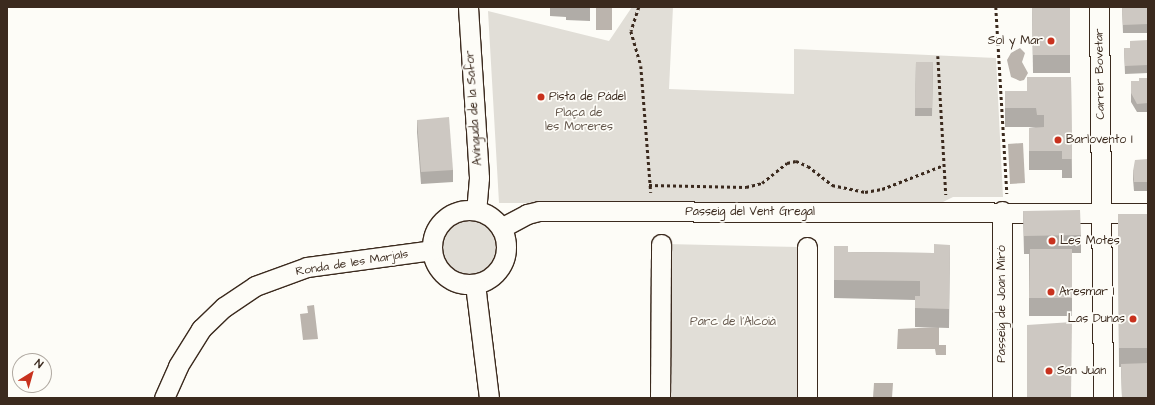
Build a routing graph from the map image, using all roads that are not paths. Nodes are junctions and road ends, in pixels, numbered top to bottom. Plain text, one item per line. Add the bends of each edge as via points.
1 (468, 7) edge
2 (1099, 7) edge
3 (476, 210) junction
4 (1005, 211) junction
5 (1102, 212) junction
6 (1148, 213) edge
7 (502, 228) junction
8 (661, 244) dead end
9 (807, 247) dead end
10 (432, 250) junction
11 (475, 284) junction
12 (164, 398) edge
13 (489, 398) edge
14 (660, 398) edge
15 (807, 398) edge
16 (1002, 398) edge
17 (1104, 398) edge

1 - 3 street, Avinguda de la Safor via 479,178
2 - 5 street, Carrer Bovetar
3 - 7 street via 490,216
3 - 10 street via 456,211 440,223 433,236
4 - 5 street, Passeig del Vent Gregal
4 - 7 street, Passeig del Vent Gregal via 539,211 527,214
4 - 16 street, Passeig de Joan Miró
5 - 6 street, Passeig del Vent Gregal
5 - 17 street, Carrer Bovetar
7 - 11 street via 507,245 502,266 490,278
8 - 14 street
9 - 15 street
10 - 11 street via 439,270 446,276 465,284
10 - 12 street, Ronda de les Marjals via 307,267 255,286 224,307 201,329 178,366
11 - 13 street

